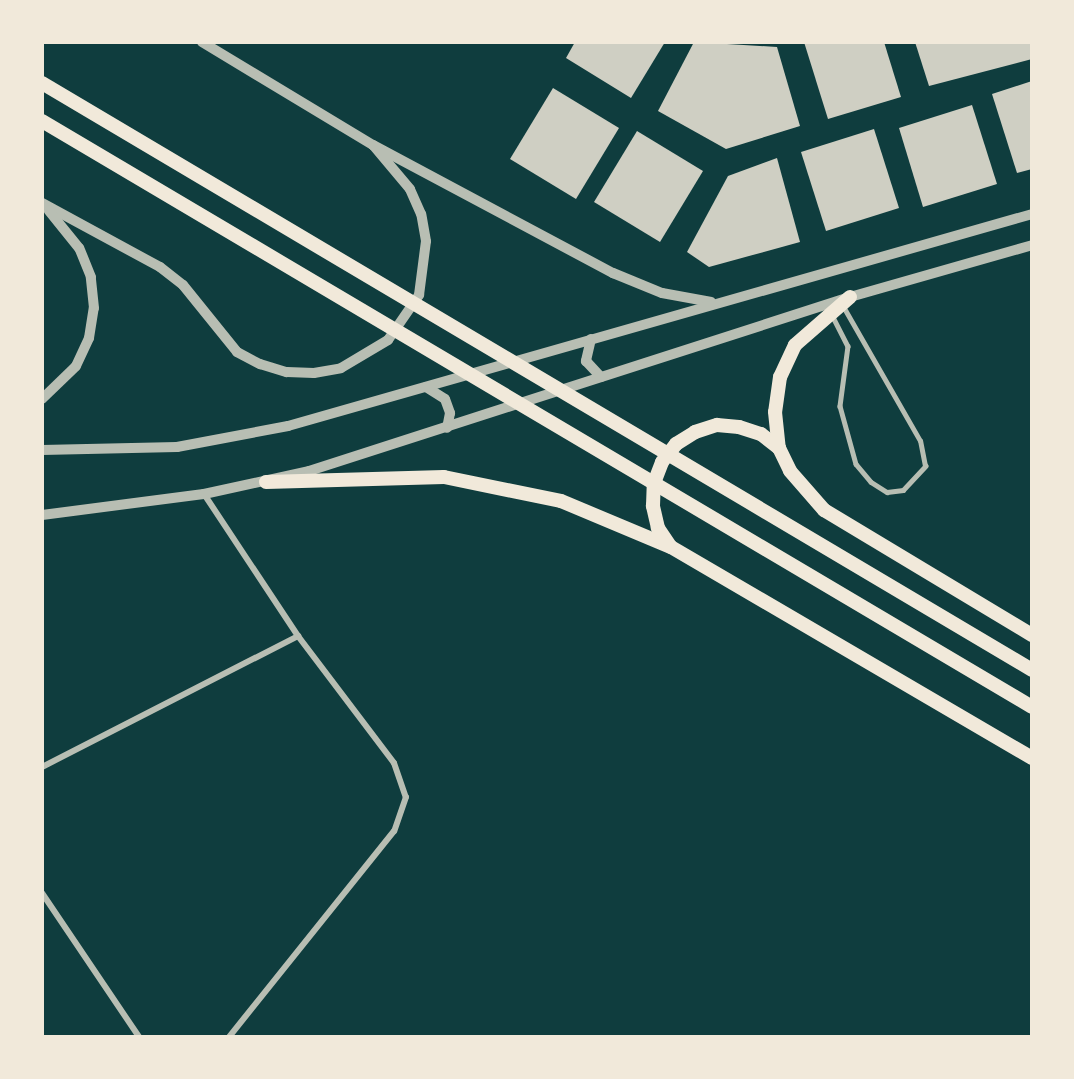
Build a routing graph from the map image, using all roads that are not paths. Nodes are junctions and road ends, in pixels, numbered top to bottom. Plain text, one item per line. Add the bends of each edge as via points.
1 (202, 42) edge
2 (42, 83) edge
3 (42, 121) edge
4 (373, 145) junction
5 (42, 204) edge
6 (1032, 214) edge
7 (1032, 245) edge
8 (714, 303) junction
9 (841, 304) junction
10 (591, 339) junction
11 (601, 377) junction
12 (426, 387) junction
13 (42, 399) edge
14 (447, 428) junction
15 (778, 448) junction
16 (42, 450) edge
17 (266, 482) junction
18 (204, 494) junction
19 (42, 515) edge
20 (671, 547) junction
21 (1032, 635) edge
22 (298, 636) junction
23 (1032, 670) edge
24 (1032, 707) edge
25 (1032, 758) edge
26 (42, 767) edge
27 (42, 893) edge
28 (139, 1037) edge
29 (229, 1037) edge

1 - 4 street
2 - 23 main road
3 - 24 main road
4 - 5 street via 410,189 421,214 426,241 418,295 388,340 366,357 341,368 314,373 278,369 237,351 183,285 160,267
4 - 8 street via 613,273 662,293
5 - 13 street via 79,248 91,277 94,308 89,338 76,366
6 - 8 street
7 - 9 street
8 - 10 street
9 - 9 lane via 848,346 840,406 856,464 871,482 887,492 903,490 925,466 920,441
9 - 11 street
9 - 15 main road via 795,345 780,377 775,412
10 - 11 street via 586,361
10 - 12 street
11 - 14 street
12 - 14 street via 445,399 450,413
12 - 16 street via 232,438 120,451
14 - 17 street
15 - 20 main road via 760,434 728,426 695,432 676,444 662,462 654,483 652,506 658,528
15 - 21 main road via 805,492 824,510
17 - 18 street
17 - 20 main road via 386,475 491,484 561,501
18 - 19 street
18 - 22 street
20 - 25 main road
22 - 26 street
22 - 29 street via 394,763 403,779 406,797 394,831
27 - 28 street

